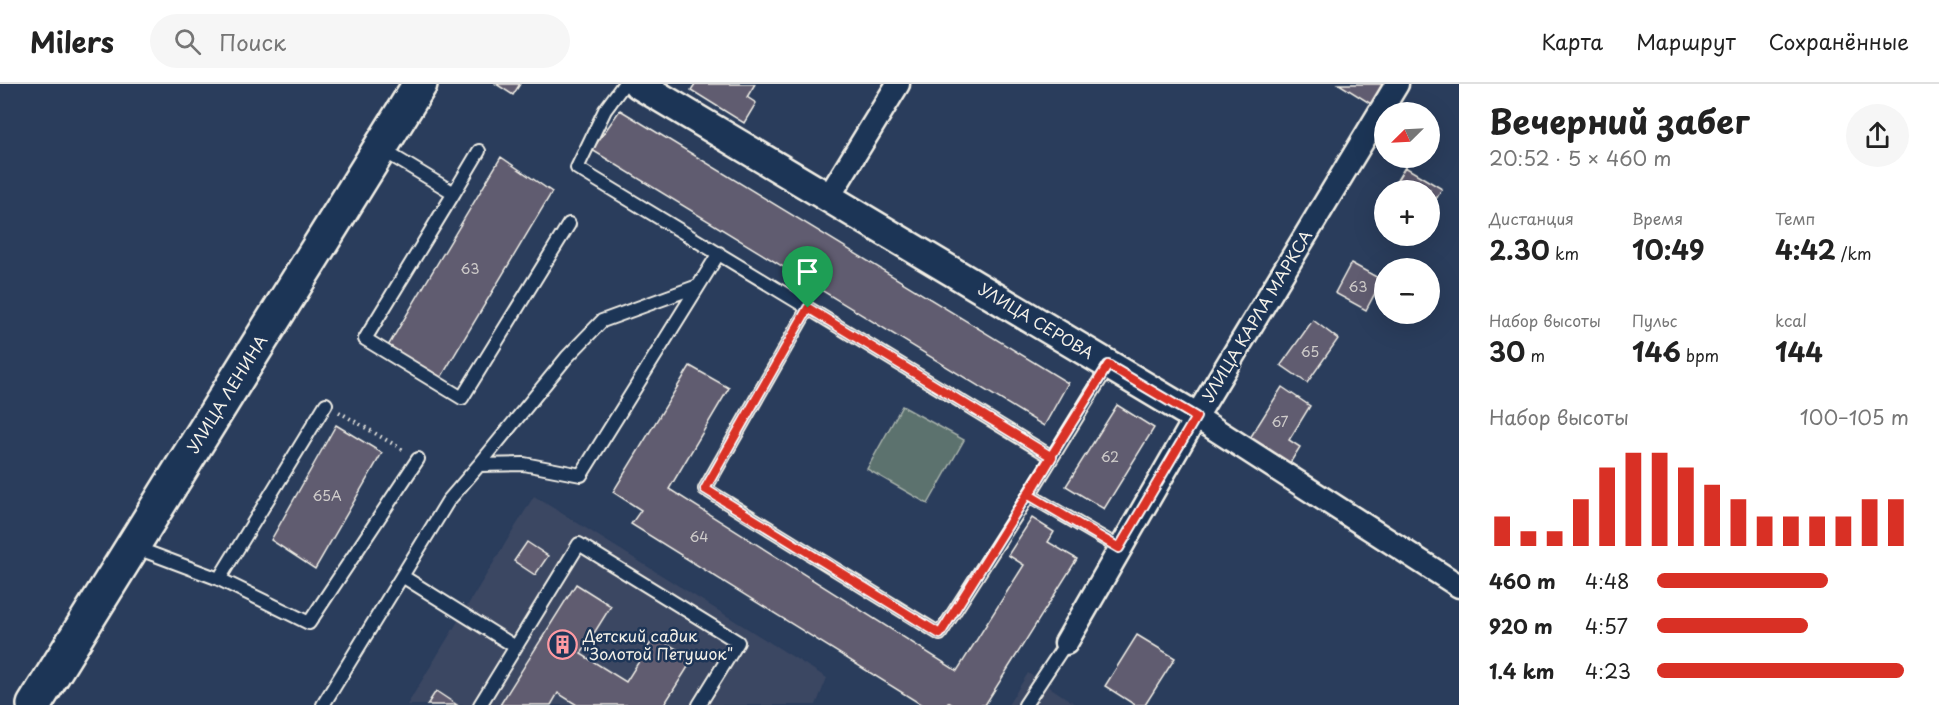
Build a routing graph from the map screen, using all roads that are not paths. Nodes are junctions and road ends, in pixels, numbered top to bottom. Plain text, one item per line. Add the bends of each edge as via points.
1 (420, 84) edge
2 (624, 84) edge
3 (638, 84) edge
4 (898, 84) edge
5 (1397, 84) edge
6 (380, 148) junction
7 (480, 151) dead end
8 (454, 193) junction
9 (828, 198) junction
10 (569, 224) dead end
11 (718, 253) junction
12 (698, 286) junction
13 (808, 308) junction
14 (1108, 365) junction
15 (326, 404) road end
16 (1196, 417) junction
17 (1052, 457) junction
18 (418, 459) road end
19 (479, 465) junction
20 (1029, 495) junction
21 (133, 546) junction
22 (1119, 548) junction
23 (402, 576) junction
24 (219, 579) junction
25 (1459, 586) edge
26 (1066, 643) joint
27 (514, 646) junction
28 (34, 705) edge
29 (323, 705) edge
30 (480, 705) edge
31 (699, 705) edge
32 (1025, 705) edge

1 - 6 main road, УЛИЦА ЛЕНИНА
2 - 11 lane via 605,110 577,168
3 - 9 street, УЛИЦА СЕРОВА
4 - 9 street
5 - 16 street, УЛИЦА КАРЛА МАРКСА
6 - 8 lane
6 - 21 main road, УЛИЦА ЛЕНИНА
7 - 8 lane
8 - 10 lane via 365,339 462,398
9 - 14 street, УЛИЦА СЕРОВА
11 - 12 lane
11 - 13 lane
12 - 19 lane via 602,321 567,357
12 - 19 lane via 581,475 524,465
13 - 17 lane
13 - 20 lane via 705,489 940,634
14 - 16 street, УЛИЦА СЕРОВА
14 - 17 lane
15 - 24 lane
16 - 22 street, УЛИЦА КАРЛА МАРКСА
16 - 25 street, УЛИЦА СЕРОВА
17 - 20 lane
18 - 24 lane via 309,623
19 - 23 lane via 448,501
20 - 22 lane
21 - 24 lane
21 - 28 main road, УЛИЦА ЛЕНИНА
22 - 26 street, УЛИЦА КАРЛА МАРКСА
23 - 27 lane
23 - 29 lane
26 - 32 lane
27 - 30 lane
27 - 31 lane via 579,544 738,642

